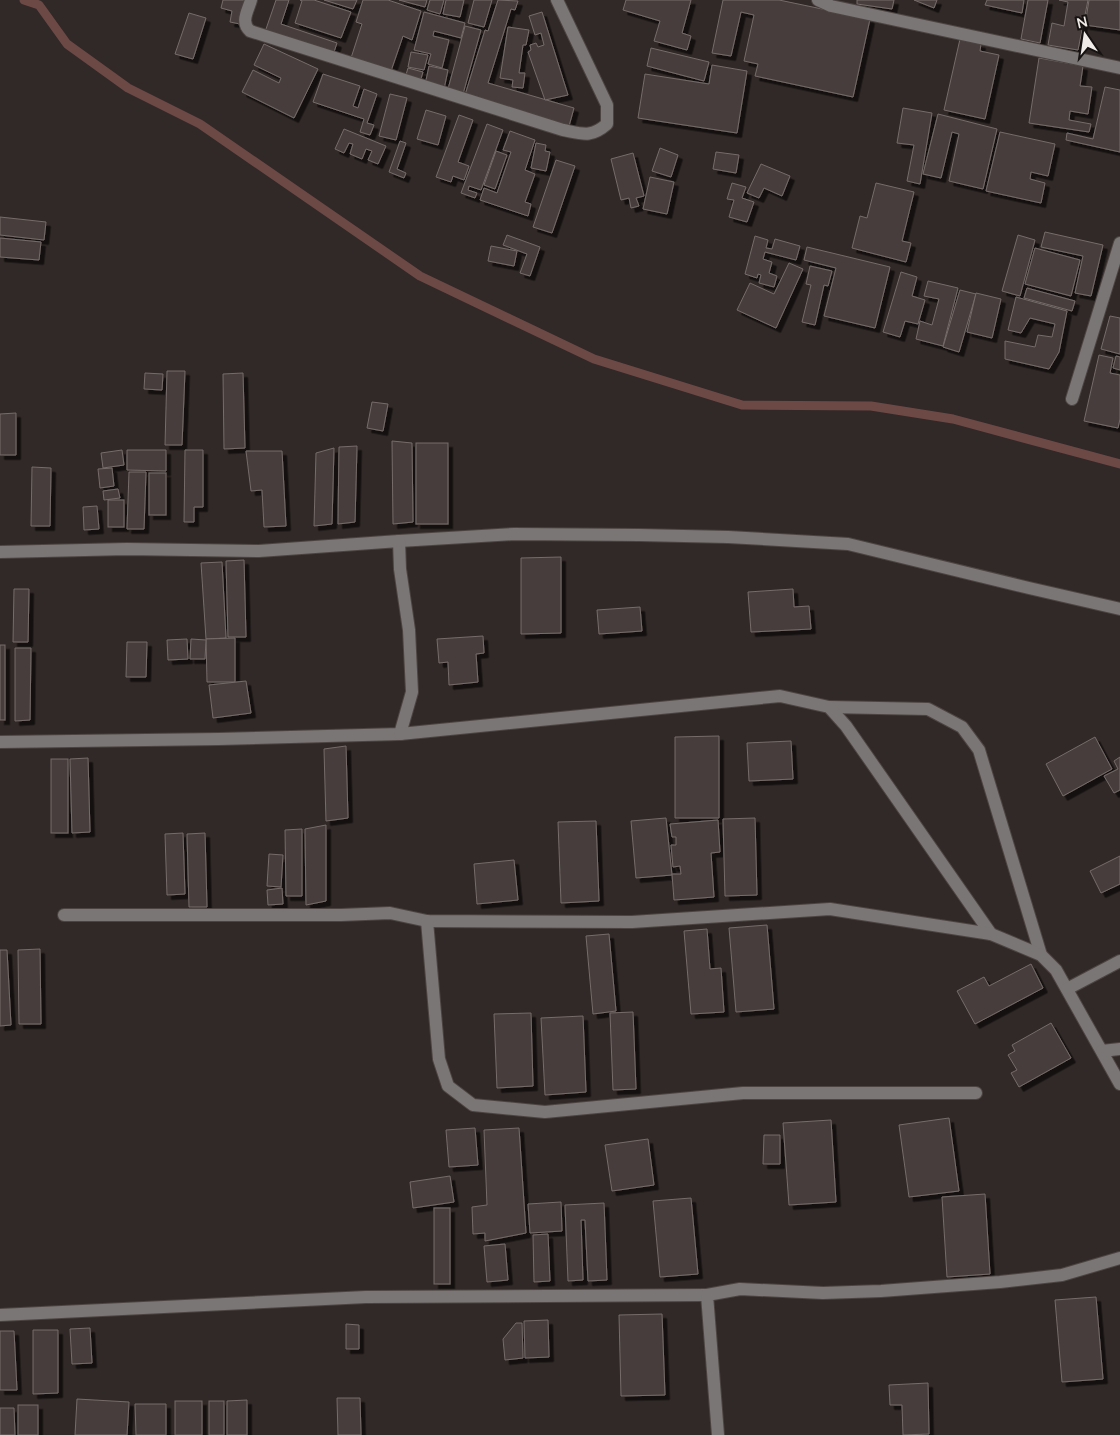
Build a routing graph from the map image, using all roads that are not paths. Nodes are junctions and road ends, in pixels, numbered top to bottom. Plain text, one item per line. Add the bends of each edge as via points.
1 (251, 0) edge
2 (557, 0) edge
3 (818, 0) edge
4 (1120, 68) edge
5 (1120, 243) edge
6 (1072, 399) dead end
7 (399, 540) junction
8 (0, 552) edge
9 (1120, 609) edge
10 (829, 707) junction
11 (400, 734) junction
12 (0, 742) edge
13 (64, 915) dead end
14 (426, 921) junction
15 (991, 934) junction
16 (1042, 954) junction
17 (1120, 961) edge
18 (1067, 989) junction
19 (1120, 1049) edge
20 (1102, 1051) junction
21 (1120, 1084) edge
22 (976, 1093) dead end
23 (1120, 1258) edge
24 (706, 1295) junction
25 (0, 1315) edge
26 (718, 1435) edge

1 - 2 street via 244,22 250,31 564,130 581,134 597,132 606,124 607,105
3 - 4 street via 831,6
5 - 6 street
7 - 8 street via 259,551 127,549
7 - 9 street via 514,534 639,534 848,544
7 - 11 street via 412,692
10 - 11 street via 780,696
10 - 15 street via 846,726
10 - 16 street via 928,709 962,727 979,750
11 - 12 street
13 - 14 street via 390,913
14 - 15 street via 632,922 830,909
14 - 22 street via 439,1058 448,1086 473,1105 544,1112 743,1093
15 - 16 street
16 - 18 street
17 - 18 street
18 - 20 street
19 - 20 street
20 - 21 street
23 - 24 street via 1062,1275 1000,1282 823,1293 740,1289
24 - 25 street via 366,1297
24 - 26 street

